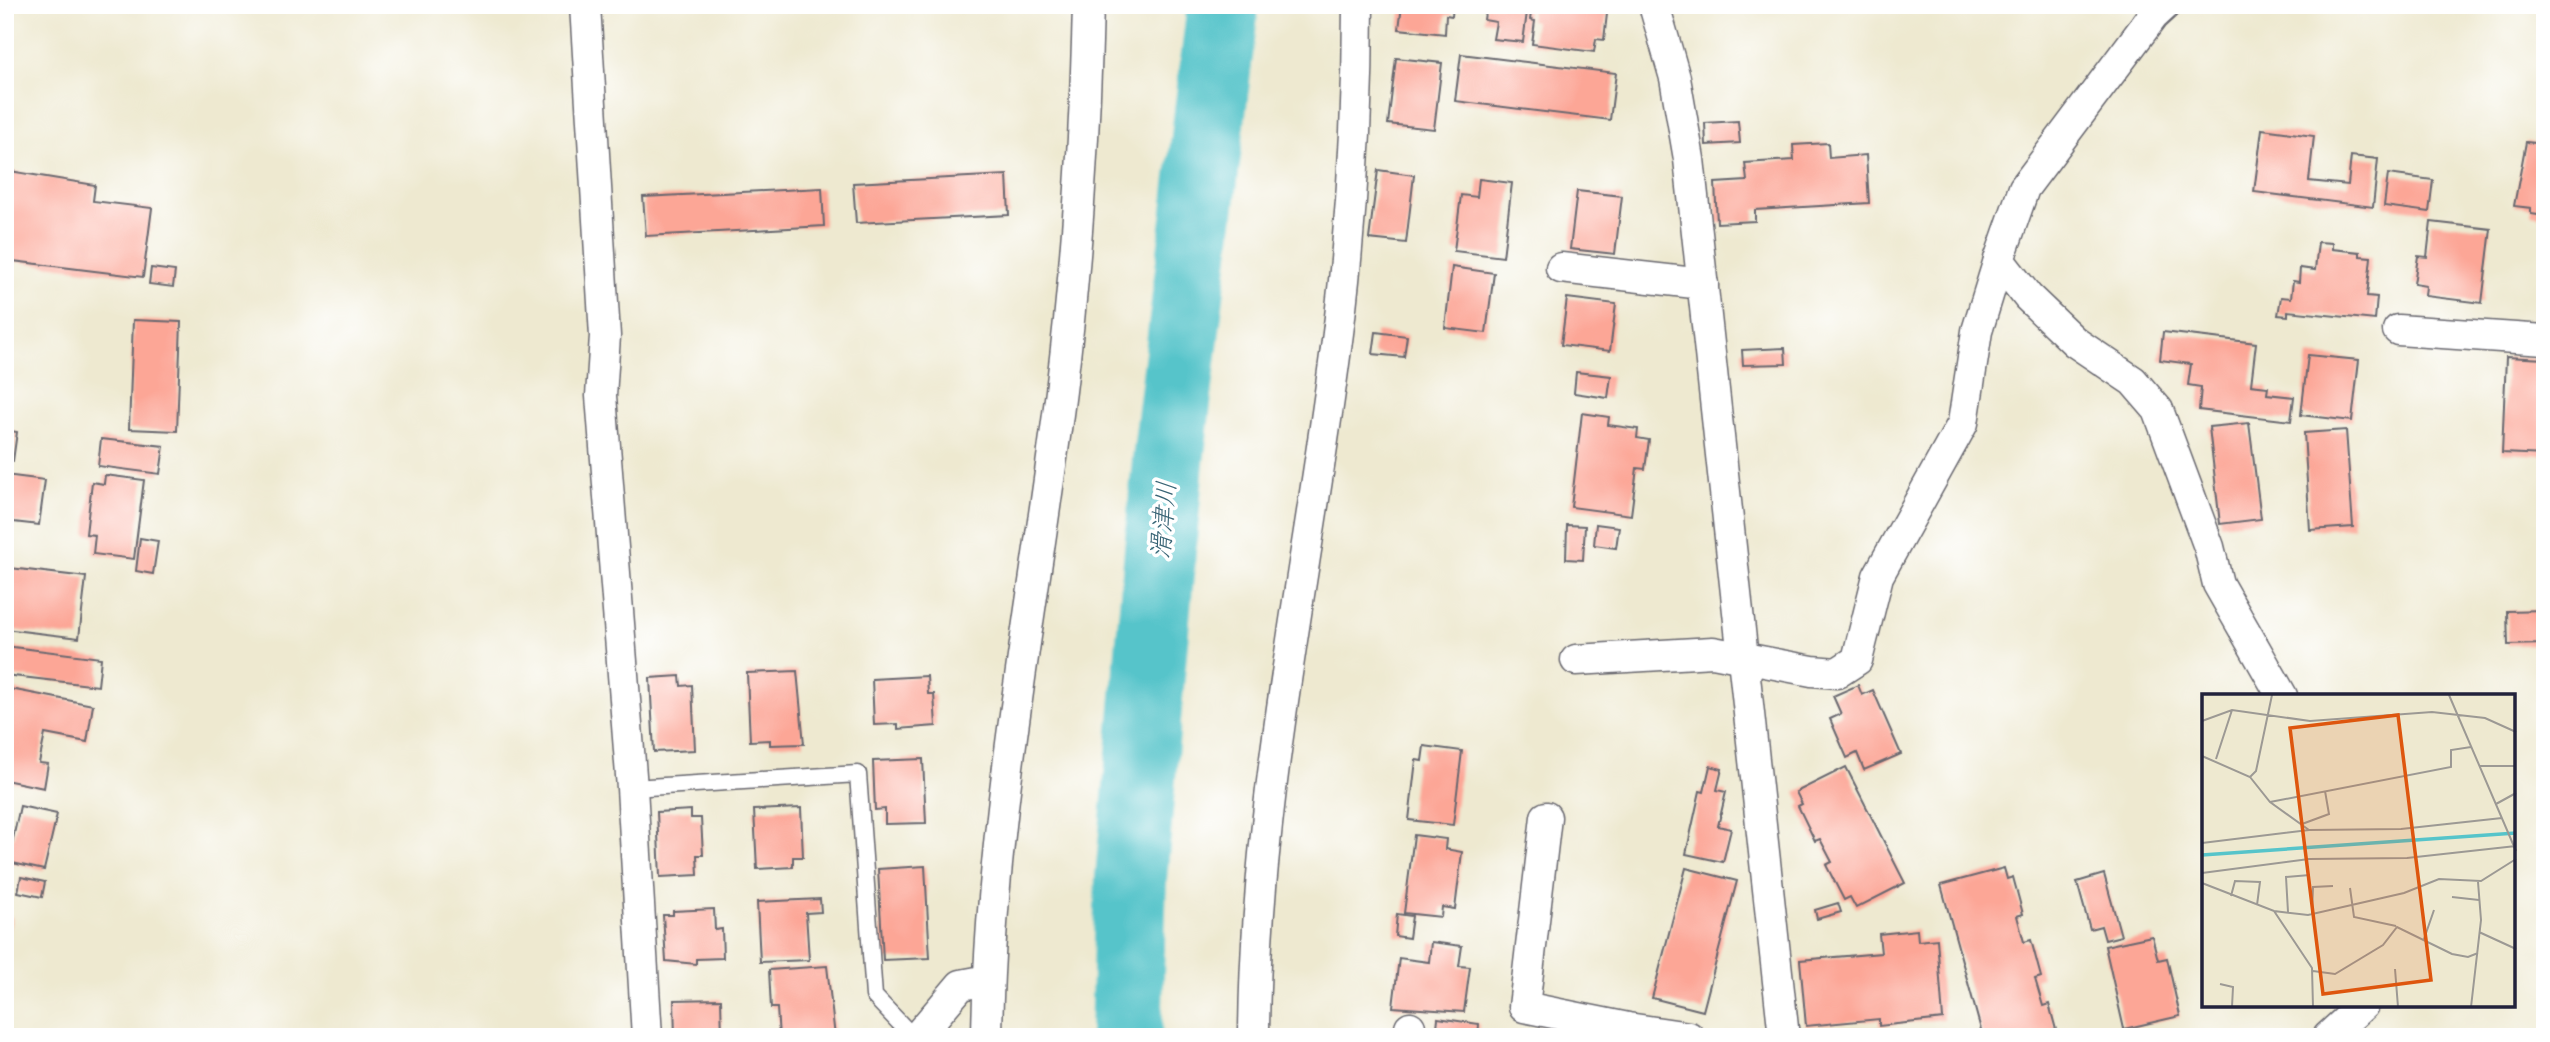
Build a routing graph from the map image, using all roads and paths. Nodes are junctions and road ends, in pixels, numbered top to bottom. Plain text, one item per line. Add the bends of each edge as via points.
1 (584, 5) edge
2 (1088, 5) edge
3 (1358, 5) edge
4 (1654, 5) edge
5 (2152, 9) edge
6 (1999, 260) junction
7 (1562, 268) dead end
8 (1703, 284) junction
9 (2398, 330) dead end
10 (2545, 340) edge
11 (1576, 660) dead end
12 (1744, 660) junction
13 (2281, 694) edge
14 (632, 788) junction
15 (1546, 817) dead end
16 (988, 981) junction
17 (2361, 1007) edge
18 (647, 1037) edge
19 (915, 1037) edge
20 (987, 1037) edge
21 (1254, 1037) edge
22 (1689, 1037) edge
23 (1784, 1037) edge
24 (2328, 1037) edge

1 - 14 street via 605,336 601,396
2 - 16 street via 1085,110 1061,389 1007,749
3 - 21 street via 1358,86 1340,316 1267,820
4 - 8 street via 1680,105
5 - 6 street via 2024,188
6 - 12 street via 1977,331 1963,423 1878,576 1857,660 1837,673
6 - 13 street via 2075,342 2133,381 2158,410 2209,547 2218,584
7 - 8 street
8 - 12 street
9 - 10 street
11 - 12 street via 1713,652
12 - 23 street
14 - 18 street
14 - 19 lane via 858,774 874,996
15 - 22 street via 1524,1007
16 - 19 street via 961,985
16 - 20 street
17 - 24 street

